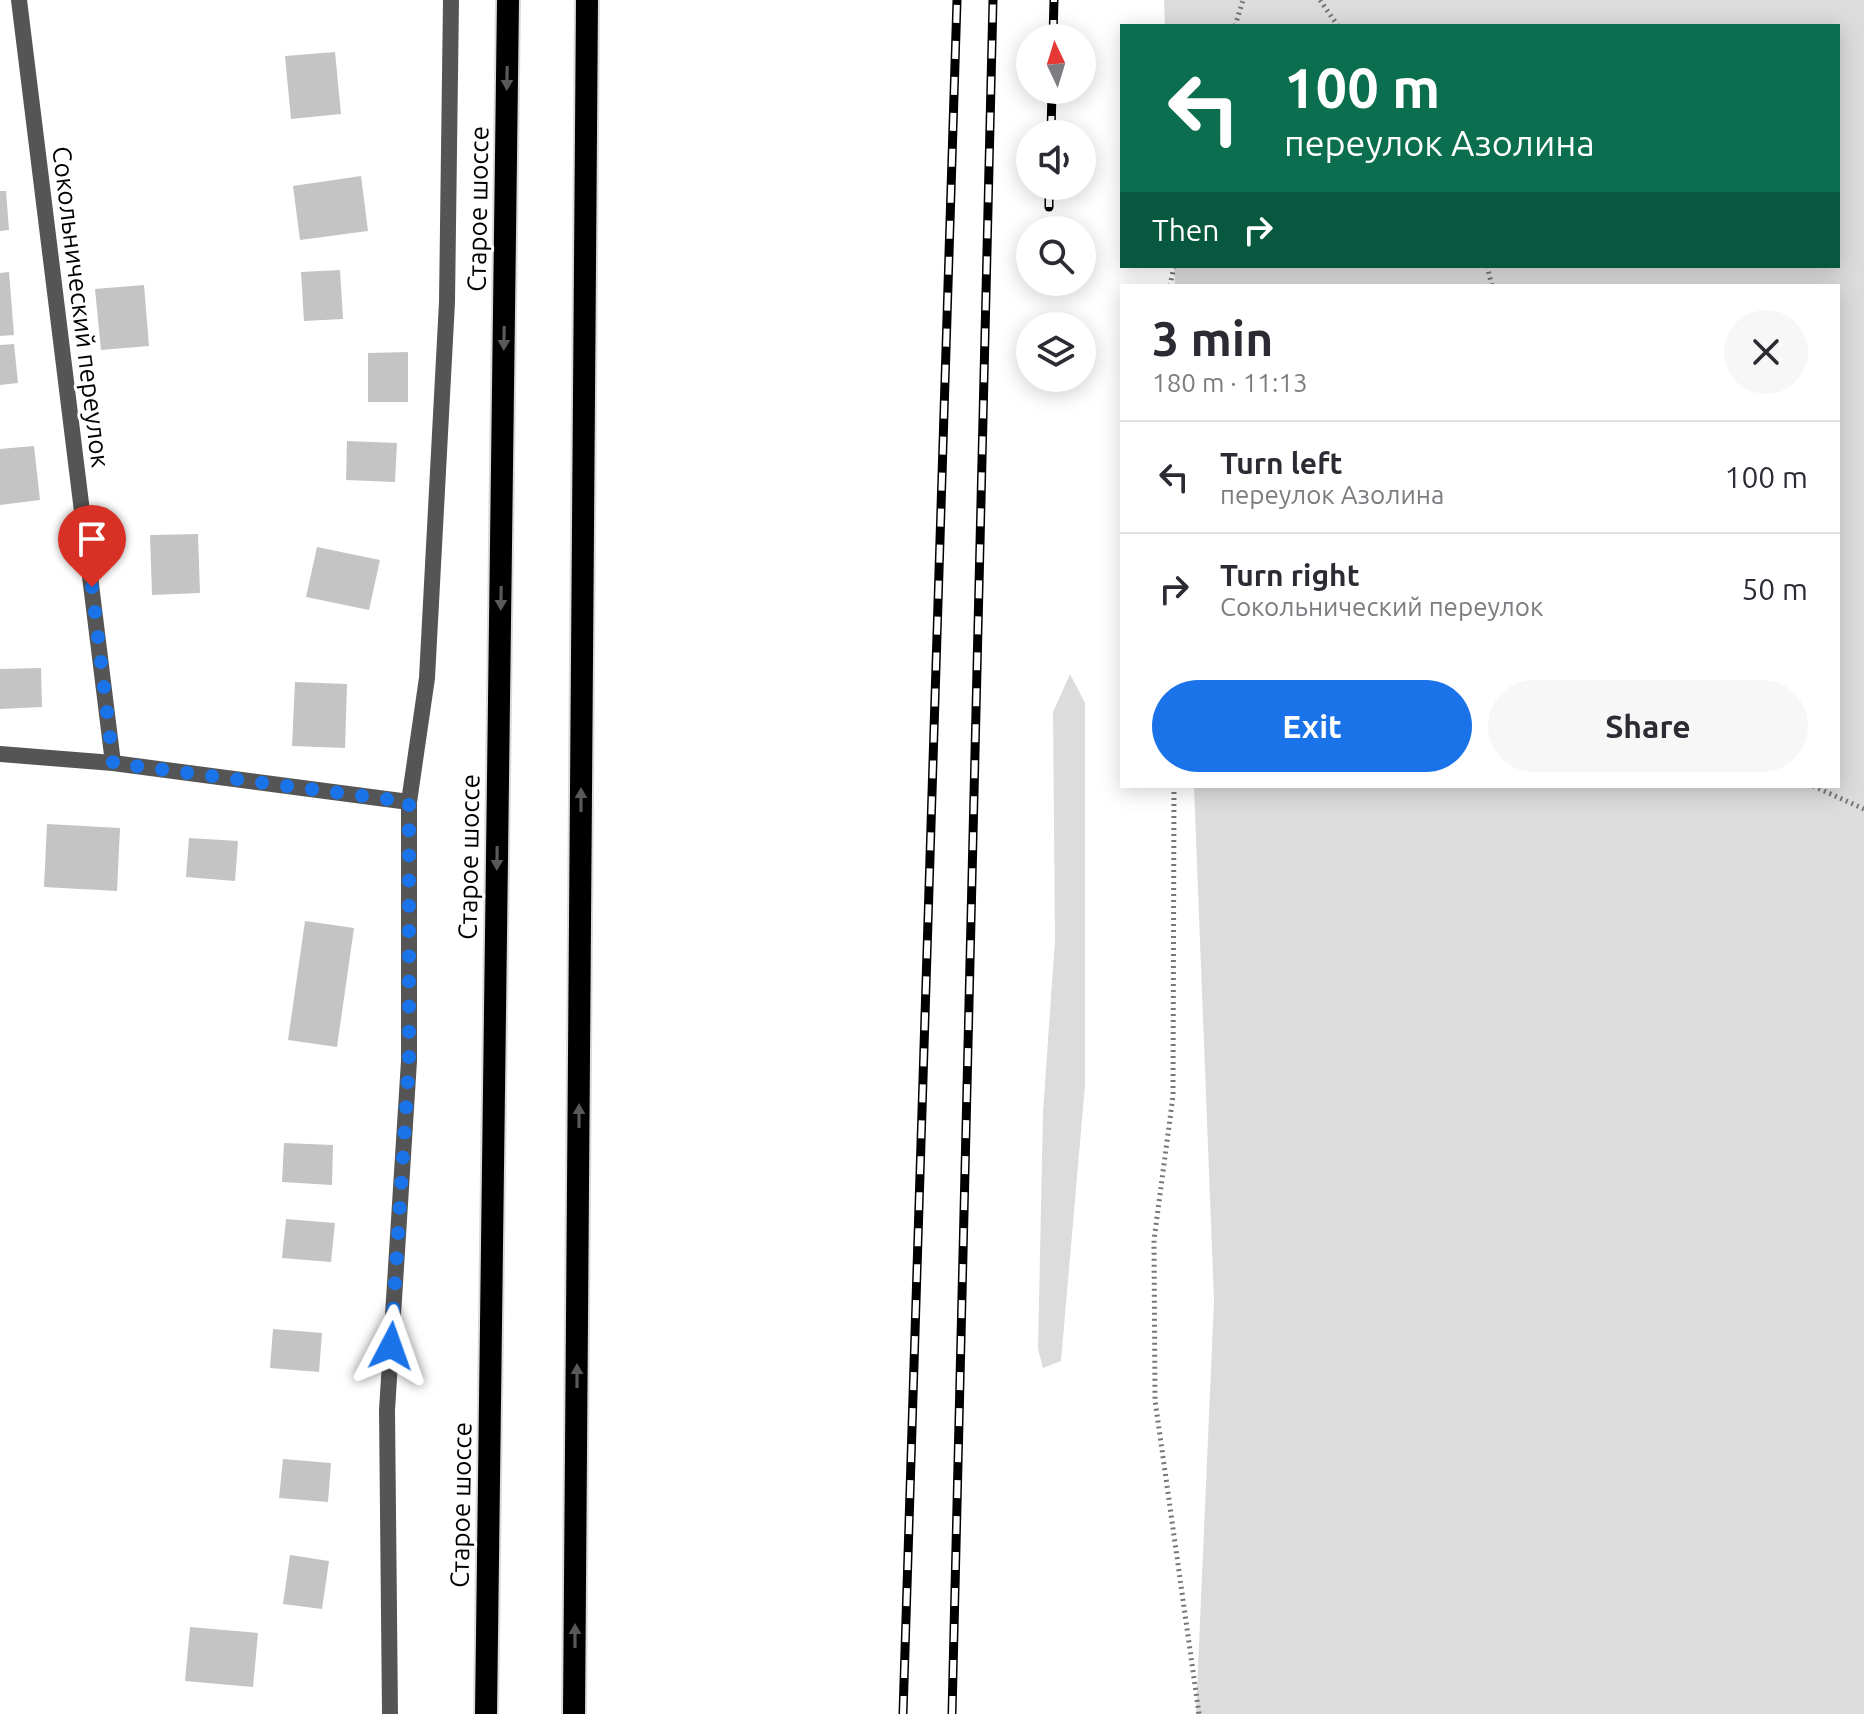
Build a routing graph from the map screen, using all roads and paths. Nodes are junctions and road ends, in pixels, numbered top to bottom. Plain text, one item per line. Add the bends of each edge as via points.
1 (19, 0) edge
2 (451, 0) edge
3 (508, 0) edge
4 (587, 0) edge
5 (1243, 0) edge
6 (1320, 0) edge
7 (1236, 24) edge
8 (1337, 24) edge
9 (0, 754) edge
10 (113, 763) junction
11 (1174, 788) edge
12 (1817, 788) edge
13 (409, 802) junction
14 (1864, 809) edge
15 (390, 1714) edge
16 (486, 1714) edge
17 (574, 1714) edge
18 (1199, 1714) edge

1 - 10 street, Сокольнический переулок
2 - 13 street via 447,302 427,678
3 -> 16 highway, Старое шоссе
17 -> 4 highway
5 - 7 path
6 - 8 path
9 - 10 street
10 - 13 street
11 - 18 path via 1173,1096 1154,1240 1155,1400
12 - 14 path
13 - 15 street via 409,1061 387,1410

